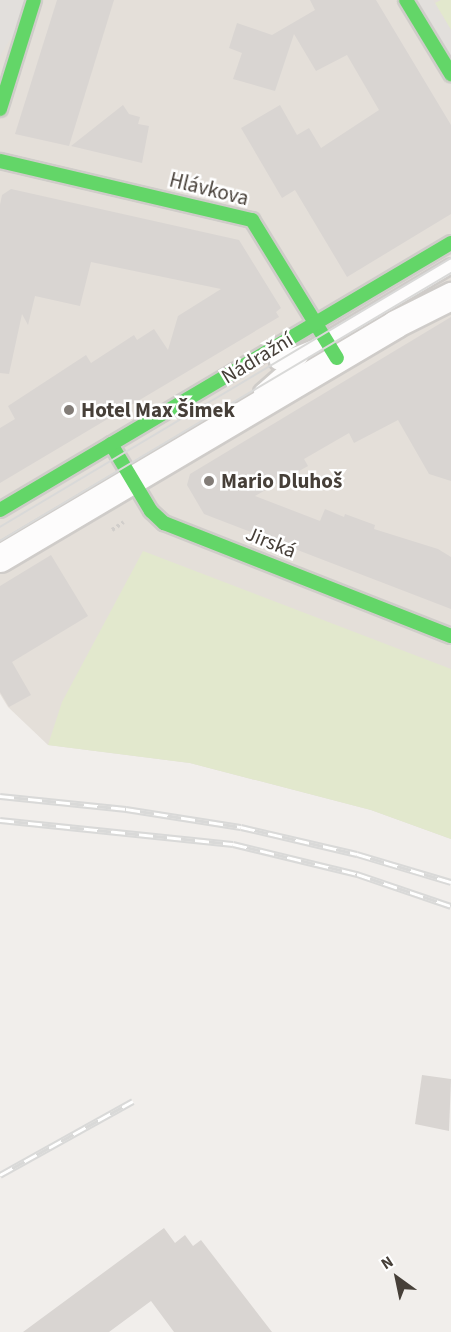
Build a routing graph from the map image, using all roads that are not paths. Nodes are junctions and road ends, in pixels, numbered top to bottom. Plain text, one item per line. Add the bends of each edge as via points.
1 (34, 0) edge
2 (406, 0) edge
3 (451, 74) edge
4 (0, 109) edge
5 (0, 161) edge
6 (451, 243) edge
7 (451, 266) edge
8 (451, 296) edge
9 (316, 323) junction
10 (312, 348) junction
11 (332, 349) junction
12 (203, 390) junction
13 (224, 424) junction
14 (111, 444) junction
15 (131, 479) junction
16 (0, 510) edge
17 (0, 558) edge
18 (451, 636) edge

1 - 4 street
2 - 3 street
5 - 9 street, Hlávkova via 252,220
6 - 9 street, Nádražní
7 - 11 lane
8 - 11 street, Nádražní
9 - 11 street, Hlávkova
9 - 12 street, Nádražní
10 - 11 lane
10 - 12 lane
10 - 13 lane
11 - 13 street, Nádražní
12 - 14 street, Nádražní
13 - 15 street, Nádražní
14 - 15 street, Jirská
14 - 16 street, Nádražní
15 - 17 street, Nádražní
15 - 18 street, Jirská via 151,511 164,523

